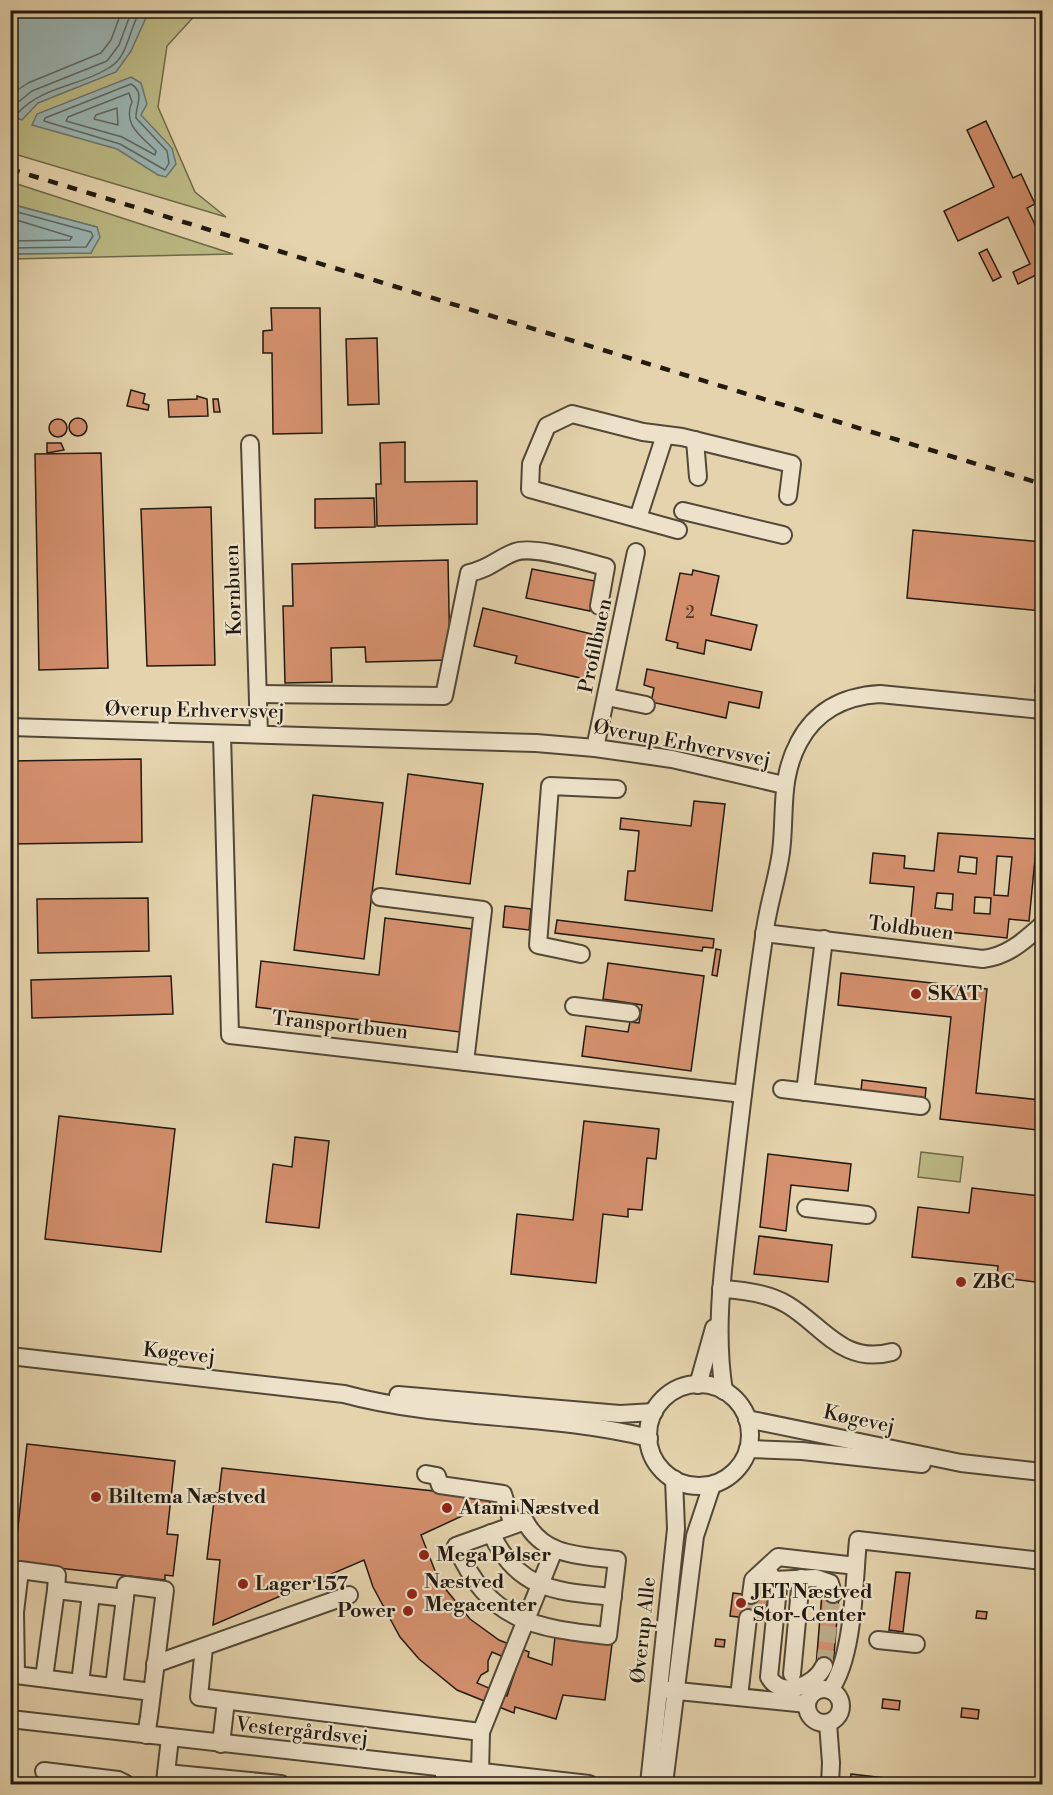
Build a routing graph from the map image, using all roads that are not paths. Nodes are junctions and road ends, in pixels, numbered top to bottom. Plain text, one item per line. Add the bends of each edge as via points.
1 (665, 435) junction
2 (695, 440) junction
3 (250, 444) dead end
4 (698, 477) dead end
5 (788, 495) dead end
6 (683, 511) dead end
7 (638, 518) junction
8 (678, 530) dead end
9 (783, 535) dead end
10 (636, 552) dead end
11 (626, 605) junction
12 (258, 694) junction
13 (607, 697) junction
14 (646, 705) dead end
15 (1042, 710) edge
16 (10, 727) edge
17 (222, 734) junction
18 (259, 734) junction
19 (595, 748) junction
20 (784, 785) junction
21 (617, 789) dead end
22 (380, 897) dead end
23 (1042, 925) edge
24 (764, 933) junction
25 (824, 939) junction
26 (581, 954) dead end
27 (574, 1006) dead end
28 (632, 1013) dead end
29 (465, 1062) junction
30 (782, 1089) dead end
31 (805, 1092) junction
32 (743, 1094) junction
33 (921, 1106) dead end
34 (806, 1208) dead end
35 (867, 1215) dead end
36 (721, 1288) junction
37 (720, 1307) junction
38 (892, 1352) dead end
39 (10, 1356) edge
40 (698, 1385) junction
41 (724, 1391) junction
42 (344, 1394) junction
43 (654, 1412) junction
44 (747, 1419) junction
45 (649, 1438) junction
46 (748, 1449) junction
47 (962, 1463) junction
48 (1042, 1472) edge
49 (426, 1474) dead end
50 (674, 1479) junction
51 (712, 1485) junction
52 (513, 1525) junction
53 (491, 1533) junction
54 (554, 1550) junction
55 (1042, 1561) edge
56 (856, 1566) junction
57 (811, 1572) junction
58 (772, 1579) junction
59 (540, 1586) junction
60 (56, 1590) junction
61 (91, 1594) junction
62 (833, 1594) dead end
63 (350, 1595) dead end
64 (751, 1595) tunnel mouth
65 (613, 1597) junction
66 (125, 1598) junction
67 (748, 1618) tunnel mouth
68 (526, 1622) junction
69 (878, 1640) dead end
70 (916, 1644) dead end
71 (204, 1647) junction
72 (155, 1664) junction
73 (824, 1666) tunnel mouth
74 (792, 1674) dead end
75 (45, 1678) junction
76 (80, 1683) junction
77 (114, 1687) junction
78 (659, 1689) junction
79 (830, 1690) junction
80 (677, 1691) junction
81 (152, 1692) junction
82 (739, 1697) junction
83 (226, 1701) junction
84 (807, 1704) junction
85 (10, 1719) edge
86 (828, 1723) junction
87 (481, 1732) junction
88 (146, 1735) junction
89 (170, 1738) junction
90 (221, 1744) junction
91 (44, 1771) dead end
92 (480, 1773) junction
93 (444, 1777) edge
94 (165, 1779) edge
95 (126, 1785) edge
96 (281, 1785) edge
97 (589, 1785) edge
98 (648, 1785) edge
99 (664, 1785) edge
100 (830, 1785) edge

1 - 2 street
1 - 7 street
1 - 7 street via 572,414 547,426 531,464 530,489
2 - 4 street
2 - 5 street via 792,464
3 - 12 street, Kornbuen
6 - 9 street
7 - 8 street
10 - 11 street, Profilbuen
11 - 12 street via 599,603 606,567 555,554 517,551 486,570 469,573 444,696
11 - 13 street, Profilbuen
12 - 18 street, Kornbuen
13 - 14 street
13 - 19 street, Profilbuen
15 - 20 street via 880,694 846,699 808,728 793,755
16 - 17 street, Øverup Erhvervsvej
17 - 18 street, Øverup Erhvervsvej
17 - 29 street, Transportbuen via 231,1035
18 - 19 street, Øverup Erhvervsvej
19 - 20 street, Øverup Erhvervsvej via 672,759
20 - 24 street, Øverup Erhvervsvej via 781,854
21 - 26 street via 550,786 538,945
22 - 29 street via 483,910
23 - 25 street, Toldbuen via 1010,952 983,959
24 - 25 street, Toldbuen
24 - 32 street, Øverup Erhvervsvej
25 - 31 street
27 - 28 street
29 - 32 street, Transportbuen
30 - 31 street
31 - 33 street
32 - 36 street, Øverup Erhvervsvej
34 - 35 street
36 - 37 street, Øverup Erhvervsvej
36 - 38 street via 757,1293 788,1305 830,1340 846,1348 877,1356
37 - 40 street, Øverup Erhvervsvej
37 - 41 street, Øverup Erhvervsvej
39 - 42 street, Køgevej
40 - 41 street
40 - 43 street via 668,1395
41 - 44 street via 738,1403
42 - 43 street, Køgevej via 379,1393 620,1413
42 - 45 street, Køgevej via 382,1403
43 - 45 street
44 - 46 street
44 - 47 street, Køgevej
45 - 50 street via 659,1466
46 - 47 street, Køgevej via 907,1463
46 - 51 street via 735,1472
47 - 48 street, Køgevej
49 - 52 street via 437,1476 440,1485 503,1494
50 - 51 street via 692,1486
50 - 78 street, Øverup Alle via 676,1529
51 - 80 street, Øverup Alle via 695,1536
52 - 53 street
52 - 54 street via 525,1521 537,1538
53 - 59 street via 510,1565
53 - 68 street via 456,1546 481,1588 494,1602
54 - 59 street
54 - 65 street via 616,1560
55 - 56 street via 858,1540
56 - 57 street
56 - 79 street via 846,1652
57 - 58 street
57 - 58 street via 778,1557
57 - 62 street via 830,1583
57 - 74 street
58 - 64 street via 753,1580
58 - 73 street via 769,1677 783,1689 792,1689 814,1679
59 - 65 street
59 - 68 street
60 - 61 street
60 - 75 street
60 - 75 street via 57,1575 20,1570 15,1612 16,1675
61 - 66 street
61 - 76 street
63 - 71 street
65 - 68 street via 608,1636 551,1630
66 - 72 street via 126,1585 165,1590
66 - 77 street
67 - 82 street
68 - 87 street
69 - 70 street
71 - 72 street
71 - 83 street via 198,1697
72 - 81 street
75 - 76 street
76 - 77 street
77 - 81 street
78 - 80 street
78 - 98 street, Øverup Alle
79 - 84 street via 815,1692
79 - 86 street via 841,1707 837,1717
80 - 82 street
80 - 99 street, Øverup Alle
81 - 88 street
82 - 84 street
83 - 87 street
83 - 90 street
84 - 86 street via 813,1719
85 - 88 street, Vestergårdsvej
86 - 100 street
87 - 92 street
88 - 89 street, Vestergårdsvej
89 - 90 street, Vestergårdsvej
89 - 94 street
90 - 93 street, Vestergårdsvej
91 - 95 street via 118,1780
92 - 93 street, Vestergårdsvej
92 - 97 street, Vestergårdsvej
94 - 96 street

